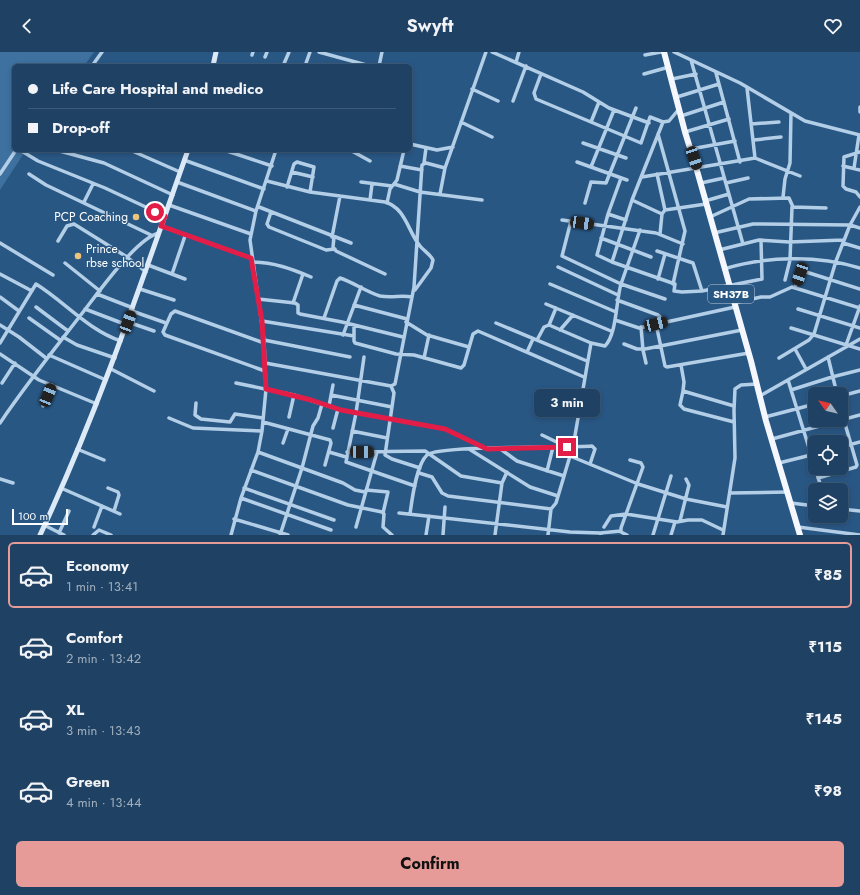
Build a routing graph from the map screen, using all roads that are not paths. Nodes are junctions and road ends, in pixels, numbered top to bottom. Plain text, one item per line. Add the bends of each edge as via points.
1 (102, 52) edge
2 (216, 52) edge
3 (267, 52) edge
4 (289, 52) edge
5 (310, 52) edge
6 (319, 52) edge
7 (382, 52) edge
8 (486, 52) edge
9 (492, 52) edge
10 (519, 52) edge
11 (661, 52) edge
12 (664, 52) edge
13 (674, 52) edge
14 (498, 53) edge
15 (646, 55) dead end
16 (265, 57) dead end
17 (691, 60) junction
18 (516, 62) junction
19 (93, 64) edge
20 (214, 64) edge
21 (284, 64) edge
22 (306, 64) edge
23 (354, 64) edge
24 (379, 64) edge
25 (526, 66) junction
26 (668, 67) junction
27 (716, 73) junction
28 (541, 74) junction
29 (644, 74) dead end
30 (696, 74) junction
31 (672, 79) junction
32 (719, 84) junction
33 (747, 88) junction
34 (472, 89) junction
35 (700, 90) junction
36 (677, 97) junction
37 (498, 101) dead end
38 (513, 101) dead end
39 (598, 102) junction
40 (724, 102) junction
41 (860, 107) edge
42 (636, 108) dead end
43 (679, 109) junction
44 (705, 109) junction
45 (614, 110) junction
46 (860, 112) edge
47 (791, 113) junction
48 (681, 116) junction
49 (633, 118) junction
50 (729, 119) junction
51 (461, 122) junction
52 (591, 122) junction
53 (663, 122) junction
54 (779, 122) dead end
55 (649, 123) junction
56 (709, 124) junction
57 (751, 124) junction
58 (607, 129) junction
59 (685, 132) junction
60 (658, 134) junction
61 (859, 135) edge
62 (492, 137) dead end
63 (625, 137) junction
64 (781, 138) dead end
65 (735, 140) junction
66 (754, 140) junction
67 (583, 143) dead end
68 (412, 144) edge
69 (714, 144) junction
70 (452, 147) junction
71 (426, 148) junction
72 (599, 148) junction
73 (690, 149) junction
74 (15, 152) edge
75 (23, 152) edge
76 (63, 152) edge
77 (135, 152) edge
78 (186, 152) edge
79 (230, 152) edge
80 (276, 152) edge
81 (354, 152) edge
82 (404, 152) edge
83 (858, 152) edge
84 (617, 155) junction
85 (626, 158) dead end
86 (755, 158) junction
87 (184, 160) junction
88 (370, 161) dead end
89 (577, 162) dead end
90 (740, 162) junction
91 (424, 163) junction
92 (720, 164) junction
93 (272, 166) junction
94 (400, 166) junction
95 (843, 166) junction
96 (591, 167) junction
97 (696, 167) junction
98 (445, 168) junction
99 (854, 168) junction
100 (422, 170) junction
101 (860, 170) edge
102 (180, 172) junction
103 (292, 172) junction
104 (668, 172) junction
105 (788, 172) junction
106 (0, 174) edge
107 (29, 174) dead end
108 (609, 174) junction
109 (657, 174) junction
110 (800, 176) dead end
111 (313, 177) junction
112 (642, 177) junction
113 (621, 178) junction
114 (724, 178) junction
115 (748, 178) dead end
116 (627, 180) dead end
117 (267, 181) junction
118 (177, 182) junction
119 (360, 182) dead end
120 (701, 183) junction
121 (726, 183) junction
122 (93, 184) junction
123 (372, 184) junction
124 (393, 185) junction
125 (287, 187) junction
126 (264, 189) junction
127 (310, 192) junction
128 (420, 192) junction
129 (440, 194) junction
130 (729, 194) junction
131 (173, 195) junction
132 (340, 196) junction
133 (783, 197) junction
134 (860, 197) edge
135 (370, 200) junction
136 (482, 200) dead end
137 (632, 200) junction
138 (84, 202) junction
139 (706, 202) junction
140 (387, 203) junction
141 (585, 203) dead end
142 (169, 205) junction
143 (732, 206) junction
144 (259, 207) junction
145 (678, 207) junction
146 (792, 207) junction
147 (860, 207) edge
148 (826, 208) dead end
149 (665, 210) junction
150 (256, 211) junction
151 (271, 212) junction
152 (608, 214) junction
153 (662, 214) junction
154 (165, 216) junction
155 (860, 216) edge
156 (710, 217) junction
157 (853, 219) junction
158 (562, 220) dead end
159 (626, 220) junction
160 (571, 221) junction
161 (791, 224) junction
162 (850, 225) junction
163 (161, 226) junction
164 (605, 226) junction
165 (624, 228) junction
166 (737, 228) junction
167 (860, 228) edge
168 (640, 230) junction
169 (159, 233) junction
170 (714, 233) junction
171 (251, 234) junction
172 (660, 234) junction
173 (151, 235) junction
174 (185, 236) junction
175 (333, 237) junction
176 (601, 238) junction
177 (761, 240) junction
178 (58, 241) dead end
179 (416, 242) junction
180 (791, 242) junction
181 (844, 242) junction
182 (0, 243) edge
183 (351, 243) dead end
184 (618, 244) junction
185 (683, 244) junction
186 (743, 244) junction
187 (860, 248) edge
188 (334, 249) junction
189 (633, 250) junction
190 (719, 250) junction
191 (657, 251) dead end
192 (665, 254) junction
193 (127, 257) junction
194 (651, 258) dead end
195 (679, 258) junction
196 (252, 260) junction
197 (762, 260) junction
198 (790, 260) junction
199 (836, 261) junction
200 (612, 262) junction
201 (65, 263) dead end
202 (148, 265) junction
203 (558, 267) dead end
204 (626, 267) junction
205 (860, 268) edge
206 (724, 269) junction
207 (146, 272) junction
208 (0, 274) edge
209 (53, 274) dead end
210 (172, 274) junction
211 (303, 274) junction
212 (385, 274) dead end
213 (311, 277) dead end
214 (185, 279) dead end
215 (658, 279) junction
216 (785, 280) dead end
217 (831, 280) junction
218 (550, 284) dead end
219 (621, 284) junction
220 (673, 284) junction
221 (729, 285) junction
222 (361, 287) junction
223 (795, 288) junction
224 (140, 289) junction
225 (860, 289) edge
226 (32, 291) junction
227 (702, 291) junction
228 (99, 292) junction
229 (413, 292) junction
230 (618, 295) junction
231 (0, 297) edge
232 (412, 297) junction
233 (826, 298) junction
234 (258, 299) junction
235 (665, 299) dead end
236 (174, 300) dead end
237 (617, 300) junction
238 (293, 303) junction
239 (546, 304) dead end
240 (354, 305) junction
241 (735, 305) junction
242 (36, 307) dead end
243 (556, 308) junction
244 (860, 308) edge
245 (85, 309) junction
246 (132, 309) junction
247 (798, 309) dead end
248 (20, 311) junction
249 (616, 312) junction
250 (573, 315) junction
251 (819, 316) junction
252 (80, 317) junction
253 (29, 318) dead end
254 (324, 318) junction
255 (406, 320) junction
256 (615, 320) junction
257 (262, 321) junction
258 (666, 322) junction
259 (127, 323) junction
260 (166, 323) junction
261 (347, 323) junction
262 (496, 323) dead end
263 (656, 324) junction
264 (0, 325) edge
265 (354, 325) junction
266 (548, 325) junction
267 (854, 326) junction
268 (641, 327) junction
269 (791, 328) dead end
270 (860, 328) edge
271 (8, 330) junction
272 (560, 330) junction
273 (742, 330) junction
274 (68, 331) junction
275 (154, 331) dead end
276 (612, 332) junction
277 (814, 334) junction
278 (343, 335) junction
279 (429, 335) junction
280 (354, 336) junction
281 (403, 337) junction
282 (62, 338) junction
283 (860, 339) edge
284 (535, 340) junction
285 (121, 341) junction
286 (264, 341) junction
287 (0, 343) edge
288 (591, 343) junction
289 (624, 344) dead end
290 (847, 345) junction
291 (661, 346) junction
292 (469, 347) junction
293 (795, 349) junction
294 (860, 349) edge
295 (642, 350) junction
296 (527, 352) junction
297 (749, 353) junction
298 (0, 354) edge
299 (400, 354) junction
300 (48, 357) junction
301 (350, 357) dead end
302 (828, 357) junction
303 (115, 358) junction
304 (364, 358) dead end
305 (424, 358) junction
306 (779, 358) dead end
307 (587, 361) junction
308 (646, 362) dead end
309 (15, 363) junction
310 (265, 363) junction
311 (680, 365) junction
312 (111, 369) junction
313 (806, 369) junction
314 (265, 370) junction
315 (860, 370) edge
316 (34, 376) junction
317 (584, 377) junction
318 (832, 377) junction
319 (362, 379) junction
320 (106, 380) junction
321 (788, 380) junction
322 (2, 383) dead end
323 (236, 383) dead end
324 (757, 384) junction
325 (52, 385) junction
326 (333, 385) dead end
327 (391, 386) junction
328 (835, 387) edge
329 (266, 389) junction
330 (791, 390) junction
331 (154, 391) dead end
332 (683, 391) junction
333 (860, 391) edge
334 (848, 394) edge
335 (294, 395) junction
336 (331, 395) junction
337 (760, 396) junction
338 (358, 399) junction
339 (196, 403) dead end
340 (97, 404) junction
341 (322, 404) junction
342 (43, 406) dead end
343 (330, 406) junction
344 (734, 406) junction
345 (808, 406) edge
346 (392, 407) junction
347 (338, 409) junction
348 (798, 409) junction
349 (356, 413) junction
350 (860, 416) edge
351 (289, 417) dead end
352 (765, 417) junction
353 (169, 418) dead end
354 (390, 419) junction
355 (848, 419) edge
356 (263, 420) junction
357 (734, 422) junction
358 (0, 423) edge
359 (819, 427) edge
360 (846, 427) edge
361 (333, 428) dead end
362 (288, 429) junction
363 (262, 431) junction
364 (352, 431) junction
365 (804, 431) junction
366 (311, 435) junction
367 (542, 435) dead end
368 (387, 438) junction
369 (772, 439) junction
370 (808, 442) edge
371 (860, 442) edge
372 (283, 443) dead end
373 (851, 444) junction
374 (848, 445) edge
375 (553, 447) junction
376 (566, 447) junction
377 (573, 447) junction
378 (499, 448) junction
379 (77, 449) junction
380 (469, 449) junction
381 (487, 449) junction
382 (258, 452) junction
383 (329, 452) junction
384 (347, 452) junction
385 (377, 452) junction
386 (384, 452) junction
387 (429, 454) junction
388 (570, 456) junction
389 (808, 456) edge
390 (346, 457) junction
391 (104, 460) dead end
392 (630, 460) dead end
393 (779, 463) junction
394 (590, 464) junction
395 (326, 465) dead end
396 (302, 468) junction
397 (420, 468) junction
398 (251, 470) junction
399 (546, 471) junction
400 (371, 472) junction
401 (507, 472) junction
402 (419, 473) junction
403 (817, 475) edge
404 (564, 476) junction
405 (671, 476) dead end
406 (686, 478) dead end
407 (818, 478) junction
408 (0, 479) edge
409 (13, 483) dead end
410 (502, 483) junction
411 (820, 483) edge
412 (638, 484) junction
413 (295, 486) junction
414 (415, 486) junction
415 (61, 488) junction
416 (108, 488) dead end
417 (244, 488) junction
418 (366, 491) junction
419 (665, 492) junction
420 (788, 492) junction
421 (730, 493) junction
422 (558, 496) junction
423 (240, 498) junction
424 (685, 498) junction
425 (499, 503) junction
426 (791, 503) junction
427 (289, 505) junction
428 (808, 505) edge
429 (102, 506) junction
430 (445, 507) dead end
431 (727, 507) junction
432 (361, 508) junction
433 (550, 509) junction
434 (69, 510) dead end
435 (848, 510) edge
436 (114, 511) junction
437 (860, 511) edge
438 (383, 513) junction
439 (398, 513) dead end
440 (120, 514) dead end
441 (410, 514) junction
442 (626, 514) junction
443 (285, 515) junction
444 (429, 516) junction
445 (444, 518) junction
446 (658, 518) junction
447 (234, 520) junction
448 (334, 520) dead end
449 (680, 521) junction
450 (675, 522) junction
451 (497, 524) junction
452 (44, 526) junction
453 (94, 527) dead end
454 (356, 527) dead end
455 (604, 527) dead end
456 (798, 527) junction
457 (331, 530) dead end
458 (549, 530) junction
459 (724, 530) junction
460 (620, 531) junction
461 (59, 533) junction
462 (280, 534) edge
463 (601, 534) edge
464 (40, 535) edge
465 (64, 535) edge
466 (94, 535) edge
467 (111, 535) edge
468 (231, 535) edge
469 (288, 535) edge
470 (392, 535) edge
471 (426, 535) edge
472 (443, 535) edge
473 (495, 535) edge
474 (548, 535) edge
475 (627, 535) edge
476 (653, 535) edge
477 (670, 535) edge
478 (723, 535) edge
479 (800, 535) edge
480 (860, 535) edge

1 - 19 street
2 - 20 street
3 - 16 street
4 - 21 street
5 - 22 street
6 - 23 street
7 - 24 street
8 - 34 street
9 - 14 street
10 - 18 street
11 - 15 street
12 - 26 main road, SH37B
13 - 17 street
14 - 18 street
17 - 27 street
17 - 30 street
18 - 25 street
25 - 28 street
25 - 38 street
26 - 29 street
26 - 31 main road, SH37B
27 - 32 street
27 - 33 street
28 - 39 street
28 - 52 street via 534,93 536,99
30 - 31 street
30 - 35 street
31 - 36 main road, SH37B
32 - 35 street
32 - 40 street
33 - 47 street
33 - 57 street
34 - 37 street
34 - 51 street
35 - 36 street
35 - 44 street
36 - 43 main road, SH37B
39 - 45 street
39 - 52 street
40 - 44 street
40 - 50 street
41 - 46 street
42 - 49 street
43 - 48 main road, SH37B
43 - 53 street via 669,121
44 - 48 street
44 - 56 street
45 - 49 street
45 - 58 street
47 - 61 street via 805,121
47 - 105 street
48 - 59 main road, SH37B
49 - 55 street
49 - 63 street
50 - 56 street
50 - 65 street
51 - 62 street
51 - 70 street
52 - 58 street
53 - 55 street via 651,117
53 - 60 street
54 - 57 street
55 - 63 street via 642,144
56 - 59 street
56 - 69 street
57 - 66 street
58 - 63 street
58 - 72 street
59 - 73 main road, SH37B
60 - 104 street
60 - 112 street
61 - 83 street
63 - 84 street
64 - 66 street
65 - 69 street
65 - 90 street
66 - 86 street
67 - 72 street
68 - 71 street
69 - 73 street
69 - 92 street
70 - 71 street via 437,150
70 - 98 street
71 - 91 street
72 - 84 street
72 - 96 street
73 - 97 main road, SH37B
74 - 106 street
75 - 122 street via 38,161
76 - 131 street via 104,163
77 - 102 street
78 - 87 street
79 - 93 street
80 - 93 street
81 - 88 street
82 - 94 street
83 - 95 street via 844,156
83 - 99 street
84 - 85 street
84 - 108 street
86 - 90 street
86 - 105 street
87 - 102 street
87 - 126 street
89 - 96 street
90 - 92 street
91 - 98 street
91 - 100 street
92 - 97 street
92 - 114 street
93 - 117 street
94 - 100 street
94 - 124 street
95 - 99 street
95 - 134 street via 844,188 856,192
96 - 108 street
97 - 104 street
97 - 120 main road, SH37B
98 - 129 street
99 - 101 street
100 - 128 street
102 - 118 street
103 - 111 street
103 - 111 street via 294,163 297,162 313,166
103 - 125 street
104 - 109 street
104 - 145 street
105 - 110 street
105 - 133 street
107 - 138 street via 46,185
108 - 113 street
108 - 141 street via 605,184 591,182
109 - 112 street
109 - 149 street
111 - 127 street
112 - 137 street
113 - 116 street
113 - 152 street
114 - 120 street
114 - 121 street
115 - 121 street
117 - 125 street
117 - 126 street
118 - 131 street
118 - 150 street
119 - 123 street
120 - 139 main road, SH37B
121 - 130 street
122 - 138 street
122 - 154 street
123 - 124 street
123 - 135 street
124 - 128 street
124 - 140 street
125 - 127 street
126 - 144 street
127 - 132 street
128 - 129 street
128 - 179 street
129 - 136 street
130 - 139 street
130 - 143 street
131 - 142 street
132 - 135 street
132 - 175 street
133 - 143 street via 753,198
133 - 146 street via 791,199
135 - 140 street
137 - 153 street
137 - 159 street
138 - 173 street
139 - 145 street
139 - 156 main road, SH37B
140 - 179 street via 402,215
142 - 154 street
142 - 171 street
143 - 156 street
143 - 166 street
144 - 150 street
144 - 151 street
145 - 149 street
145 - 185 street via 685,231
146 - 148 street
146 - 161 street
147 - 157 street
149 - 153 street
150 - 171 street
151 - 175 street
151 - 188 street via 267,224 269,227 326,250
152 - 159 street
152 - 164 street
153 - 172 street
154 - 163 street
155 - 157 street
156 - 170 main road, SH37B
157 - 162 street
158 - 160 street
159 - 165 street
160 - 164 street
160 - 219 street via 562,256
161 - 162 street
161 - 166 street via 753,224
161 - 180 street
162 - 167 street
162 - 181 street
163 - 169 street
163 - 174 street
164 - 165 street
164 - 176 street
165 - 168 street
165 - 184 street
166 - 170 street
166 - 186 street
168 - 172 street
168 - 189 street
169 - 173 street
169 - 202 street
170 - 190 main road, SH37B
171 - 196 street
172 - 185 street
173 - 193 street
174 - 196 street
174 - 210 street
175 - 183 street
175 - 188 street
176 - 184 street
176 - 200 street via 597,254
177 - 180 street
177 - 186 street
177 - 197 street
178 - 193 street via 71,224 90,232
179 - 229 street
179 - 229 street via 430,256 433,263
180 - 181 street
180 - 198 street
181 - 187 street
181 - 199 street
182 - 209 street
184 - 189 street
184 - 200 street
185 - 195 street
186 - 190 street
188 - 212 street
189 - 194 street
189 - 204 street
190 - 206 main road, SH37B
191 - 192 street
192 - 195 street
192 - 215 street
193 - 207 street
193 - 228 street
195 - 220 street
195 - 227 street via 695,264
196 - 211 street
196 - 234 street
197 - 198 street
197 - 206 street
197 - 221 street via 762,279
198 - 199 street
198 - 216 street
199 - 205 street
199 - 217 street
200 - 204 street
201 - 228 street
202 - 207 street
202 - 210 street
203 - 230 street
204 - 215 street
204 - 219 street
206 - 221 main road, SH37B
207 - 224 street
208 - 226 street
210 - 214 street
211 - 213 street
211 - 238 street
215 - 220 street
217 - 223 street via 803,271
217 - 225 street
217 - 233 street
218 - 249 street
219 - 230 street
219 - 235 street
220 - 227 street via 674,290 678,292
221 - 227 street
221 - 241 main road, SH37B
222 - 232 street via 390,298 401,295
222 - 240 street
222 - 254 street via 338,278
223 - 233 street
223 - 241 street
224 - 236 street
224 - 246 street
226 - 248 street
226 - 252 street via 36,284
228 - 245 street
228 - 246 street
229 - 232 street
230 - 237 street
231 - 248 street
232 - 255 street
233 - 244 street
233 - 251 street
234 - 238 street
234 - 257 street
237 - 249 street
237 - 258 street via 658,315
238 - 254 street via 298,305 299,314
239 - 243 street
240 - 255 street
240 - 261 street
241 - 258 street
241 - 273 main road, SH37B
242 - 274 street
243 - 250 street
243 - 266 street
244 - 267 street
245 - 252 street
245 - 259 street
246 - 259 street
246 - 260 street
247 - 251 street
248 - 271 street
249 - 256 street
250 - 272 street
250 - 276 street
251 - 267 street
251 - 277 street
252 - 274 street
252 - 285 street via 104,334
253 - 282 street
254 - 261 street
255 - 279 street
255 - 281 street
256 - 268 street
256 - 276 street
257 - 278 street
257 - 286 street
258 - 263 street
259 - 275 street
259 - 285 street
260 - 286 street via 175,311
260 - 314 street via 163,332 165,335
261 - 265 street
261 - 278 street
262 - 284 street
263 - 268 street
263 - 291 street
264 - 271 street
265 - 280 street
265 - 281 street
266 - 272 street
266 - 284 street via 544,326
267 - 270 street
267 - 290 street
268 - 295 street
269 - 277 street
271 - 287 street
271 - 300 street
272 - 288 street
273 - 291 street
273 - 297 main road, SH37B
274 - 282 street
276 - 288 street via 605,346
277 - 290 street
277 - 293 street via 810,340
278 - 280 street
279 - 292 street
279 - 305 street
280 - 299 street via 355,343
281 - 299 street
282 - 300 street
282 - 303 street
283 - 290 street
284 - 296 street
284 - 307 street
285 - 303 street
286 - 301 street
286 - 310 street
288 - 307 street
289 - 295 street
290 - 294 street
290 - 302 street
291 - 295 street
291 - 311 street via 665,367
292 - 296 street via 476,331
292 - 305 street via 461,368
293 - 306 street
293 - 313 street
295 - 308 street
296 - 317 street
297 - 311 street
297 - 324 main road, SH37B
298 - 309 street
299 - 305 street
299 - 327 street via 395,384
300 - 316 street
300 - 320 street
302 - 313 street
302 - 318 street
303 - 312 street
304 - 319 street
307 - 317 street
309 - 316 street
309 - 322 street
310 - 314 street
310 - 319 street
311 - 332 street via 684,379
312 - 320 street
312 - 331 street
313 - 321 street
314 - 329 street
315 - 318 street
316 - 325 street
316 - 358 street
317 - 377 street
318 - 328 street
318 - 330 street
319 - 327 street
319 - 338 street
320 - 340 street
321 - 330 street
321 - 337 street
323 - 329 street
324 - 337 main road, SH37B
324 - 344 street via 737,387
325 - 340 street
325 - 342 street
326 - 336 street
327 - 346 street via 394,393
329 - 335 street
329 - 356 street
330 - 348 street
332 - 344 street
332 - 357 street via 680,405 684,409
333 - 334 street
335 - 341 street
335 - 351 street
336 - 338 street
336 - 343 street
337 - 352 main road, SH37B
338 - 346 street
338 - 349 street
339 - 356 street via 195,415 201,419 230,422 236,414
340 - 379 street
341 - 343 street
341 - 366 street
343 - 347 street
344 - 357 street
345 - 348 street
346 - 354 street
347 - 349 street
347 - 361 street
348 - 352 street
348 - 365 street
349 - 354 street
349 - 364 street
350 - 355 street
352 - 369 main road, SH37B
353 - 363 street via 193,428
354 - 368 street
354 - 381 street via 445,429
356 - 362 street
356 - 363 street
357 - 421 street via 735,458
359 - 365 street
360 - 373 street
362 - 366 street
362 - 372 street
363 - 382 street
364 - 368 street
364 - 384 street
365 - 369 street
365 - 370 street
366 - 383 street via 331,441
366 - 396 street
367 - 376 street
368 - 386 street
369 - 393 main road, SH37B
371 - 373 street
373 - 374 street
373 - 407 street via 856,467
375 - 376 street
375 - 378 street
375 - 399 street
376 - 377 street
376 - 388 street
377 - 394 street via 594,447
378 - 381 street
378 - 399 street via 517,461
379 - 391 street
379 - 415 street
380 - 381 street
380 - 387 street
380 - 401 street
382 - 396 street
382 - 398 street
383 - 390 street
383 - 395 street
384 - 385 street
384 - 390 street
385 - 386 street
385 - 400 street
386 - 387 street via 421,450
386 - 397 street via 388,457
387 - 397 street via 424,458
387 - 410 street via 461,476
388 - 394 street
388 - 404 street
389 - 393 street
390 - 400 street via 347,463
392 - 412 street via 643,465
393 - 420 main road, SH37B
394 - 412 street
396 - 413 street
396 - 418 street via 355,490
397 - 402 street
398 - 413 street
398 - 417 street
399 - 404 street
400 - 414 street
400 - 418 street
401 - 410 street
401 - 422 street via 530,487
402 - 414 street
402 - 425 street via 432,477 442,493 448,496
403 - 407 street
404 - 422 street
405 - 419 street
406 - 424 street via 689,485
407 - 411 street
408 - 409 street
410 - 425 street
412 - 419 street
412 - 442 street
413 - 427 street
413 - 432 street via 348,506
414 - 441 street
415 - 429 street
415 - 452 street
416 - 436 street via 119,495
417 - 423 street
417 - 427 street
418 - 432 street
418 - 438 street via 388,492
419 - 424 street
419 - 446 street
420 - 421 street
420 - 426 main road, SH37B
421 - 431 street
422 - 433 street via 555,505
423 - 443 street
423 - 447 street
424 - 431 street
424 - 449 street
425 - 433 street
425 - 451 street
426 - 428 street
426 - 456 main road, SH37B
427 - 443 street
427 - 448 street
429 - 436 street
429 - 453 street
430 - 445 street
431 - 459 street
432 - 438 street
432 - 454 street
433 - 458 street
434 - 461 street
435 - 437 street
436 - 440 street
438 - 470 street via 382,528
439 - 441 street
441 - 444 street
442 - 446 street
442 - 455 street via 611,516
442 - 460 street
443 - 457 street
443 - 462 street
444 - 445 street
444 - 471 street
445 - 451 street
445 - 472 street
446 - 450 street
446 - 476 street
447 - 462 street
447 - 468 street
449 - 450 street
449 - 459 street via 702,520
450 - 477 street
451 - 458 street
451 - 473 street
452 - 461 street
452 - 464 street
456 - 479 main road, SH37B
456 - 480 street
458 - 463 street
458 - 474 street
459 - 478 street
460 - 463 street
460 - 475 street
461 - 465 street
462 - 469 street
466 - 467 street via 99,530

